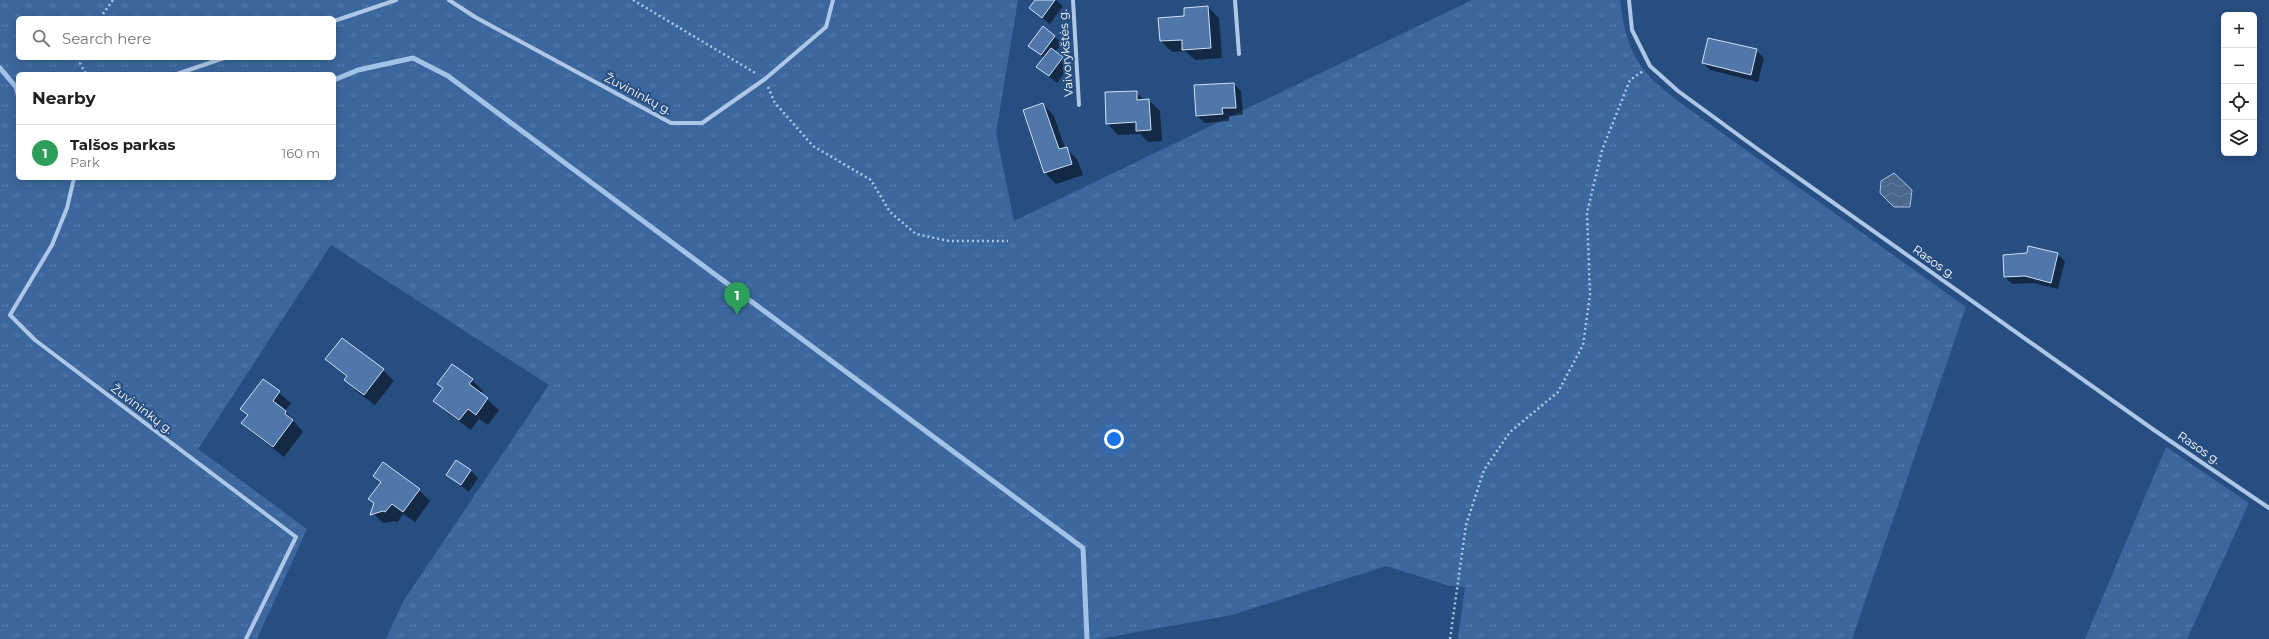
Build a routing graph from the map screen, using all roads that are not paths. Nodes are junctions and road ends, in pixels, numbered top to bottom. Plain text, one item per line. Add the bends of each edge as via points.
1 (396, 0) edge
2 (449, 0) edge
3 (833, 0) edge
4 (1073, 0) edge
5 (1235, 0) edge
6 (1629, 0) edge
7 (336, 20) edge
8 (1239, 54) dead end
9 (218, 60) edge
10 (183, 72) edge
11 (1079, 105) dead end
12 (74, 180) edge
13 (2269, 508) edge
14 (246, 639) edge

1 - 7 street
2 - 3 street, Žuvininkų g. via 475,17 671,123 702,123 765,78 826,27
4 - 11 street, Vaivorykštės g.
5 - 8 street
6 - 13 street, Rasos g. via 1632,30 1650,66 1678,91 2154,430
9 - 10 street
12 - 14 street, Žuvininkų g. via 67,208 52,245 10,315 35,340 296,537

